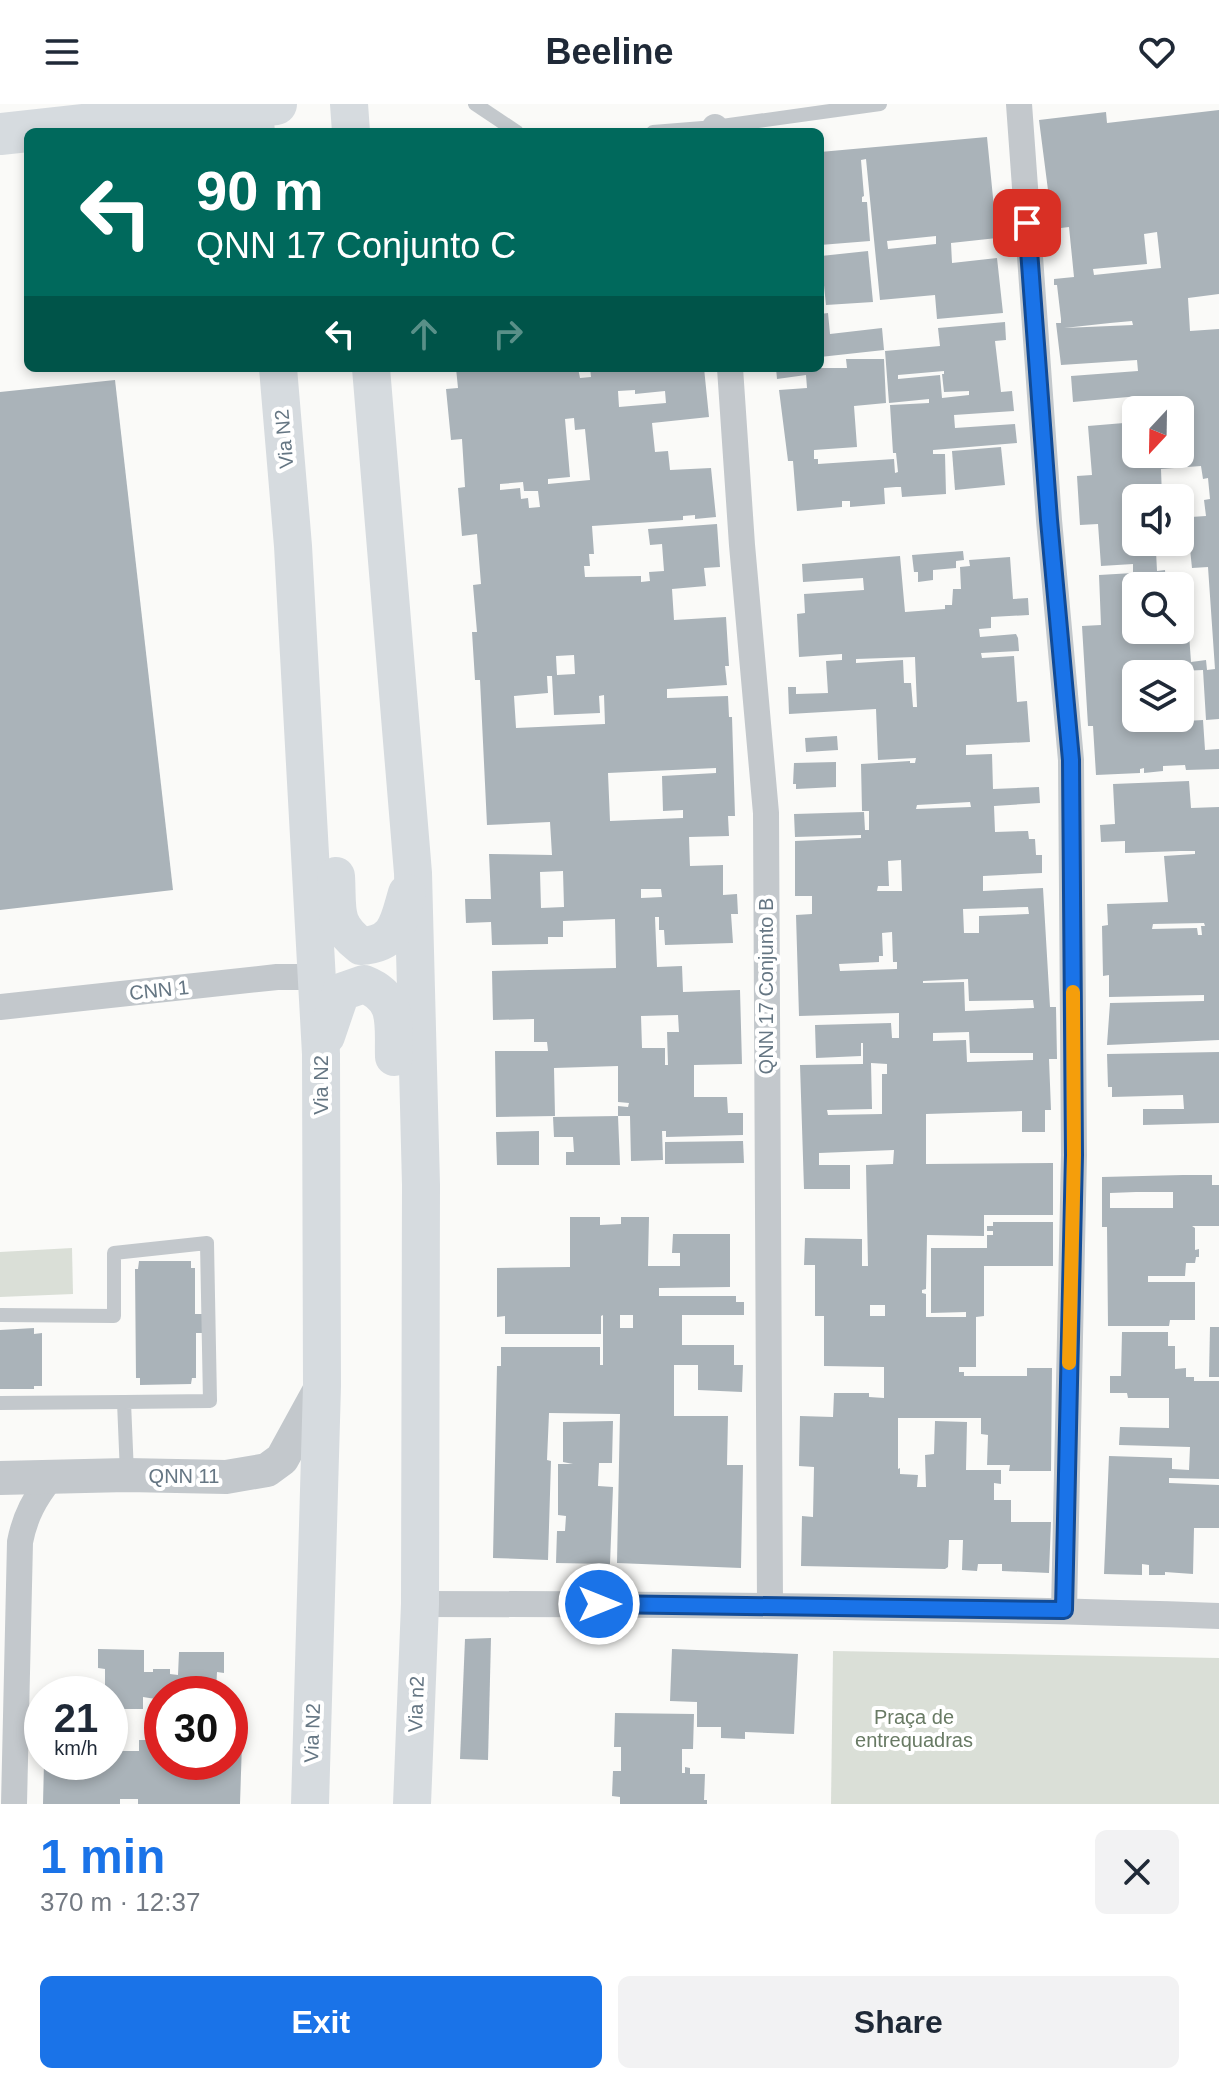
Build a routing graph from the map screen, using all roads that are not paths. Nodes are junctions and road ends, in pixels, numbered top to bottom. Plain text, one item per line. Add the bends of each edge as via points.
1 (349, 104) edge
2 (475, 104) edge
3 (880, 104) edge
4 (1019, 104) edge
5 (260, 112) edge
6 (71, 128) edge
7 (351, 128) edge
8 (511, 128) edge
9 (728, 128) edge
10 (24, 132) edge
11 (0, 134) edge
12 (278, 372) edge
13 (371, 372) edge
14 (730, 372) edge
15 (293, 546) junction
16 (413, 873) junction
17 (318, 977) junction
18 (0, 1007) edge
19 (321, 1054) junction
20 (0, 1315) edge
21 (322, 1386) junction
22 (124, 1402) junction
23 (0, 1403) edge
24 (420, 1410) junction
25 (127, 1475) junction
26 (0, 1478) edge
27 (51, 1478) junction
28 (420, 1604) junction
29 (770, 1605) junction
30 (1064, 1610) junction
31 (1219, 1616) edge
32 (14, 1804) edge
33 (310, 1804) edge
34 (412, 1804) edge

1 - 7 main road
2 - 8 lane
3 - 9 lane
4 - 30 street via 1071,760 1074,1155
5 - 6 main road
10 - 11 main road
12 - 15 main road, Via N2
13 - 16 main road
14 - 29 street, QNN 17 Conjunto B via 766,813
15 - 16 main road via 325,672 339,920 345,934 361,946 392,937
15 - 17 main road, Via N2
16 - 24 main road
17 - 18 street, CNN 1
17 - 19 main road, Via N2
19 - 21 main road, Via N2
19 - 24 main road via 341,992 364,984 386,997 393,1014 395,1197
20 - 22 lane via 114,1316 114,1253 207,1243 210,1401
21 - 25 street, QNN 11 via 282,1459 267,1470 226,1477
21 - 33 main road, Via N2
22 - 23 lane
22 - 25 lane
24 - 28 main road
25 - 27 street, QNN 11
26 - 27 street, QNN 11
27 - 32 street via 28,1512 20,1542
28 - 29 street
28 - 34 main road, Via n2
29 - 30 street
30 - 31 street

